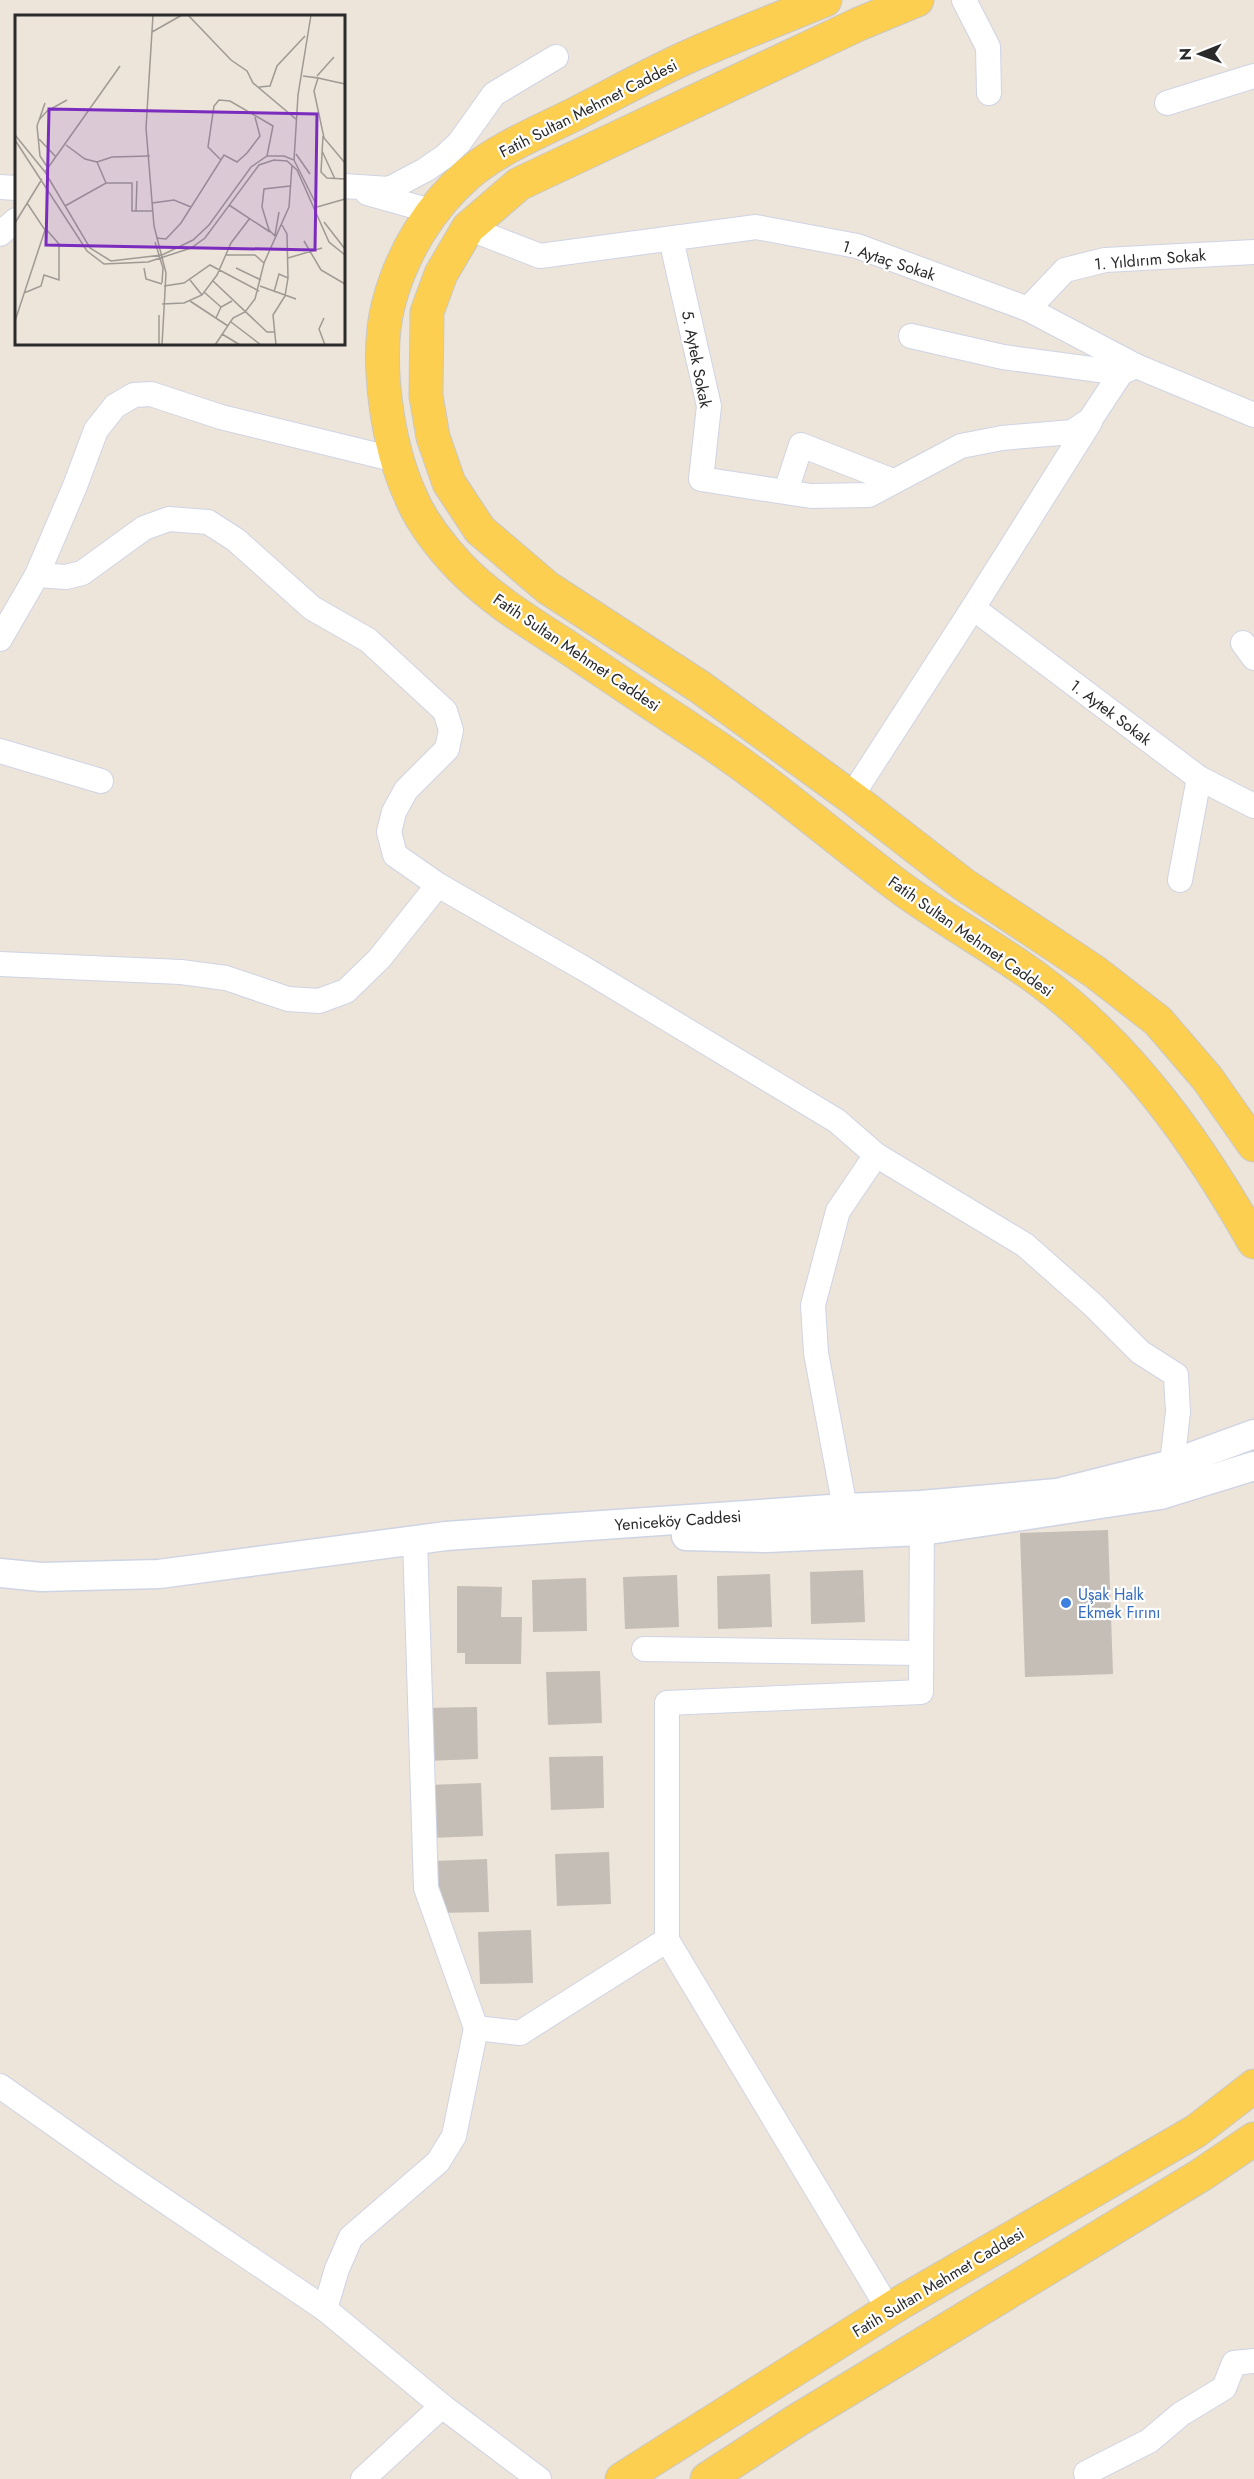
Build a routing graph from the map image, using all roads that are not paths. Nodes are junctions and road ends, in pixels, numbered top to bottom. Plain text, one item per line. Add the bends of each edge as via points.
1 (825, 0) edge
2 (917, 0) edge
3 (964, 0) edge
4 (556, 57) dead end
5 (1254, 76) edge
6 (989, 93) dead end
7 (1167, 103) dead end
8 (345, 186) edge
9 (345, 186) edge
10 (0, 187) edge
11 (15, 188) edge
12 (431, 211) junction
13 (15, 221) edge
14 (468, 228) junction
15 (0, 234) edge
16 (671, 239) junction
17 (1254, 252) edge
18 (1028, 309) junction
19 (911, 336) dead end
20 (1128, 370) junction
21 (1254, 415) edge
22 (1090, 420) junction
23 (397, 460) junction
24 (893, 481) junction
25 (786, 491) junction
26 (37, 575) junction
27 (973, 608) junction
28 (0, 639) edge
29 (0, 751) edge
30 (1199, 778) junction
31 (102, 781) dead end
32 (851, 797) junction
33 (1254, 806) edge
34 (1180, 880) dead end
35 (438, 885) junction
36 (0, 964) edge
37 (1254, 1145) edge
38 (876, 1155) junction
39 (1254, 1242) edge
40 (1254, 1434) edge
41 (1172, 1464) junction
42 (1254, 1466) edge
43 (845, 1508) junction
44 (922, 1518) junction
45 (606, 1526) junction
46 (415, 1540) junction
47 (0, 1573) edge
48 (644, 1649) dead end
49 (920, 1653) junction
50 (667, 1940) junction
51 (476, 2028) junction
52 (0, 2086) edge
53 (1254, 2086) edge
54 (1254, 2139) edge
55 (325, 2309) junction
56 (889, 2310) junction
57 (1254, 2361) edge
58 (442, 2406) junction
59 (363, 2479) edge
60 (538, 2479) edge
61 (622, 2479) edge
62 (707, 2479) edge
63 (1088, 2479) edge

1 - 12 main road, Fatih Sultan Mehmet Caddesi via 690,56 505,148 468,173
2 - 14 main road via 519,184
3 - 6 street via 988,47
4 - 9 street via 495,94 459,143 424,170 389,189
5 - 7 street
8 - 12 street
10 - 11 street
12 - 14 main road
12 - 23 main road, Fatih Sultan Mehmet Caddesi via 388,304 384,372
13 - 15 street
14 - 16 street, 1. Aytaç Sokak via 540,256
14 - 32 main road via 441,274 427,312 426,396 433,437 449,483 480,530 548,588 700,687
16 - 18 street, 1. Aytaç Sokak via 756,227 857,246
16 - 25 street, 5. Aytek Sokak via 709,406 701,479
17 - 18 street, 1. Yıldırım Sokak via 1105,260 1065,270
18 - 20 street, 1. Aytaç Sokak
19 - 20 street via 1003,357
20 - 21 street, 1. Aytaç Sokak
20 - 22 street
22 - 24 street via 1072,432 961,446
22 - 27 street
23 - 26 street via 221,417 152,394 134,395 115,406 96,430
23 - 39 main road, Fatih Sultan Mehmet Caddesi via 412,501 430,528 458,565 500,602 759,776 899,886 1039,980 1093,1025 1135,1067 1183,1131
24 - 25 street via 869,495 848,497
24 - 25 street via 801,445
26 - 28 street
26 - 35 street via 66,577 82,573 144,528 168,519 208,522 236,540 312,608 368,640 445,711 451,730 447,749 406,790 389,832 395,855
27 - 30 street, 1. Aytek Sokak
27 - 32 street
29 - 31 street
30 - 33 street, 1. Aytek Sokak
30 - 34 street
32 - 37 main road via 963,884 1095,972 1158,1021 1208,1078
35 - 36 street via 379,959 346,991 319,1001 288,999 226,978 181,972
35 - 38 street via 837,1121
38 - 41 street via 1025,1245 1140,1352 1176,1375 1178,1412
38 - 43 street via 838,1211 813,1305 816,1353
40 - 41 street, Yeniceköy Caddesi
41 - 44 street, Yeniceköy Caddesi via 1057,1493
42 - 44 street, Yeniceköy Caddesi via 1160,1494
43 - 44 street, Yeniceköy Caddesi
43 - 45 street, Yeniceköy Caddesi
44 - 45 street, Yeniceköy Caddesi via 767,1538 619,1534
44 - 49 street
45 - 46 street
46 - 47 street via 159,1574
46 - 51 street via 426,1888
48 - 49 street
49 - 50 street via 921,1692 667,1703
50 - 51 street via 520,2033
50 - 56 street
51 - 55 street via 454,2136 438,2162 351,2237
52 - 55 street
53 - 56 main road, Fatih Sultan Mehmet Caddesi via 1196,2131
54 - 62 main road
55 - 58 street
56 - 61 main road, Fatih Sultan Mehmet Caddesi
57 - 63 street via 1234,2363 1224,2388 1181,2414 1149,2441 1086,2473
58 - 59 street
58 - 60 street

